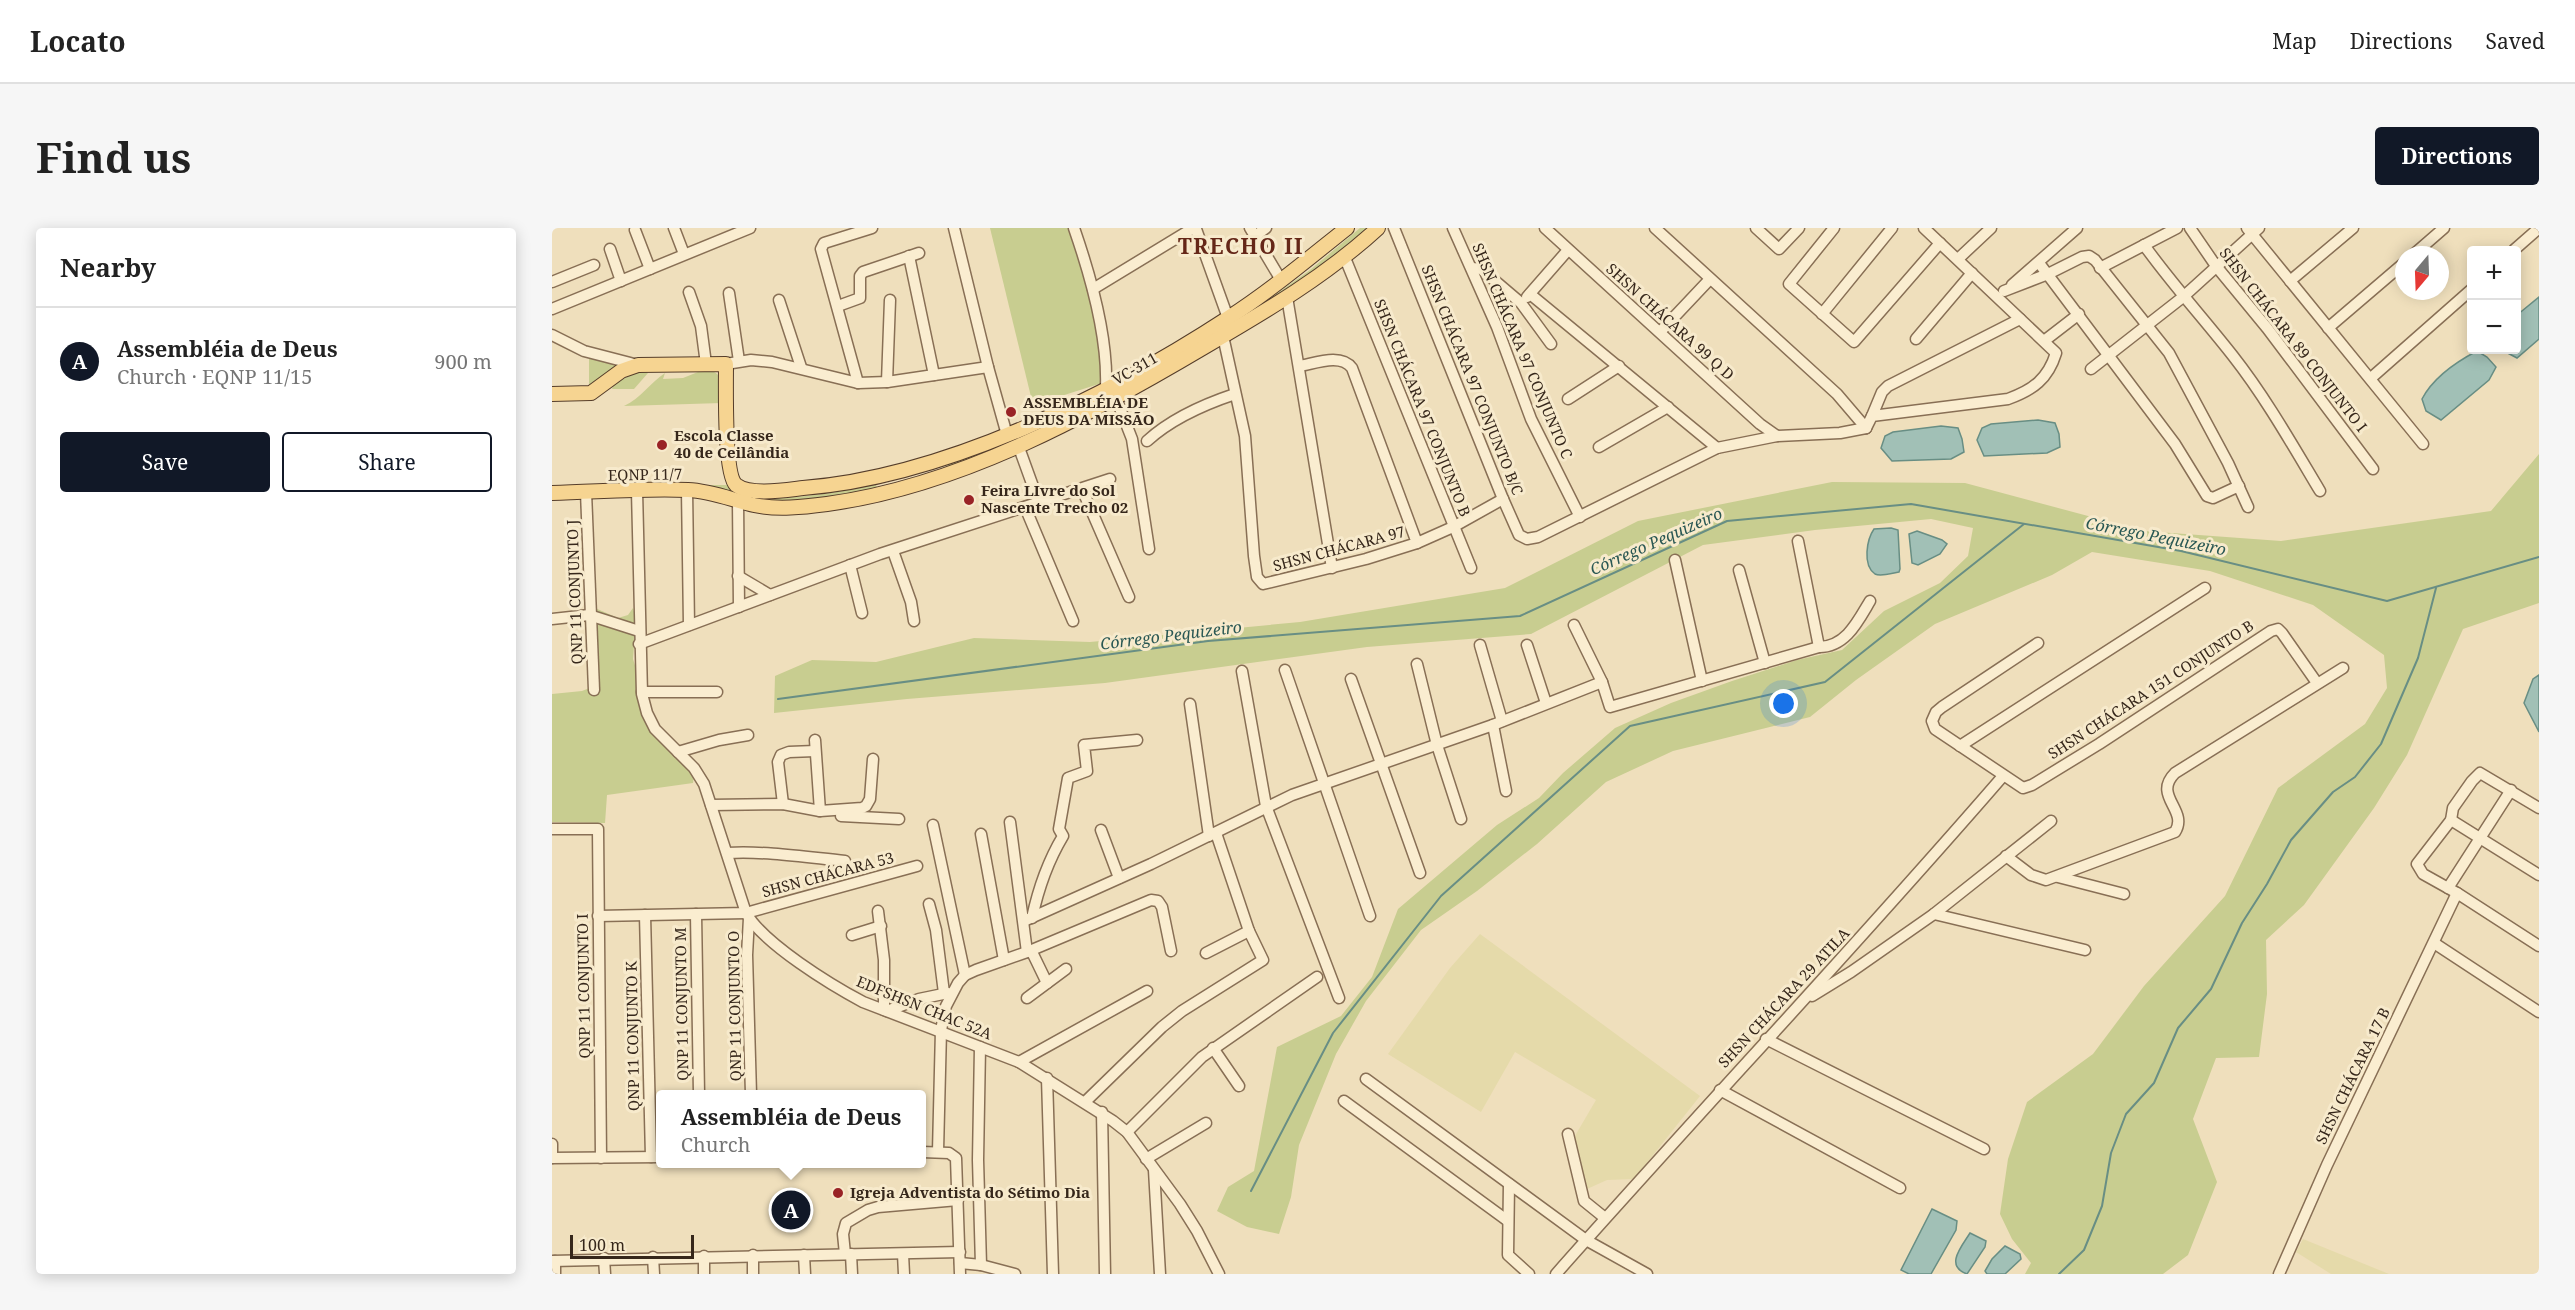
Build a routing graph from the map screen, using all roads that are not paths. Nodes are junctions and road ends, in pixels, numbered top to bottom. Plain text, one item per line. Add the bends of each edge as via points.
1 (674, 228) edge
2 (718, 228) edge
3 (750, 228) edge
4 (872, 228) edge
5 (954, 228) edge
6 (1075, 228) edge
7 (1266, 228) edge
8 (1347, 228) edge
9 (1378, 228) edge
10 (1394, 228) edge
11 (1453, 228) edge
12 (1545, 228) edge
13 (1655, 228) edge
14 (1756, 228) edge
15 (1799, 228) edge
16 (1833, 228) edge
17 (1892, 228) edge
18 (1924, 228) edge
19 (1991, 228) edge
20 (2077, 228) edge
21 (2177, 228) edge
22 (2190, 228) edge
23 (2353, 228) edge
24 (2444, 228) edge
25 (2539, 228) edge
26 (635, 230) dead end
27 (2253, 230) edge
28 (1252, 232) edge
29 (722, 239) junction
30 (1940, 243) junction
31 (2145, 245) junction
32 (2423, 246) edge
33 (2519, 246) edge
34 (610, 249) dead end
35 (1568, 250) junction
36 (684, 254) junction
37 (1345, 258) junction
38 (1958, 259) junction
39 (2039, 262) junction
40 (594, 265) dead end
41 (2216, 266) junction
42 (1472, 268) junction
43 (2100, 268) junction
44 (650, 269) junction
45 (2395, 271) edge
46 (1972, 273) junction
47 (2048, 274) junction
48 (1710, 279) junction
49 (1281, 280) junction
50 (621, 281) junction
51 (2290, 281) junction
52 (552, 282) edge
53 (1093, 290) junction
54 (689, 292) dead end
55 (729, 293) dead end
56 (2467, 293) edge
57 (1530, 294) junction
58 (2000, 294) junction
59 (1287, 297) junction
60 (2184, 297) junction
61 (778, 300) dead end
62 (890, 300) dead end
63 (1521, 303) junction
64 (838, 306) junction
65 (552, 309) edge
66 (1822, 314) junction
67 (2079, 314) junction
68 (1228, 318) junction
69 (2020, 319) junction
70 (2149, 326) junction
71 (2328, 328) junction
72 (1660, 332) junction
73 (552, 334) edge
74 (1222, 336) junction
75 (1916, 339) dead end
76 (2044, 341) junction
77 (1551, 344) dead end
78 (2109, 354) junction
79 (732, 363) junction
80 (706, 364) junction
81 (638, 365) junction
82 (1300, 366) junction
83 (1618, 366) junction
84 (801, 367) junction
85 (987, 367) junction
86 (1107, 368) junction
87 (2091, 369) dead end
88 (934, 375) junction
89 (2371, 378) junction
90 (1122, 379) junction
91 (887, 382) junction
92 (858, 383) junction
93 (1106, 387) junction
94 (552, 394) edge
95 (1235, 394) junction
96 (1116, 398) junction
97 (1568, 399) dead end
98 (1668, 406) junction
99 (1872, 417) junction
100 (1866, 428) junction
101 (1007, 435) junction
102 (1777, 436) junction
103 (1147, 441) dead end
104 (2423, 444) dead end
105 (1018, 445) junction
106 (1599, 447) dead end
107 (1717, 447) junction
108 (2373, 469) dead end
109 (902, 470) junction
110 (880, 476) junction
111 (1110, 479) dead end
112 (904, 486) junction
113 (2239, 486) junction
114 (1082, 489) junction
115 (687, 490) junction
116 (637, 491) junction
117 (2320, 491) dead end
118 (586, 492) junction
119 (883, 492) junction
120 (552, 493) edge
121 (1503, 499) junction
122 (738, 501) junction
123 (1039, 503) junction
124 (1025, 507) junction
125 (2248, 507) dead end
126 (1580, 517) junction
127 (1453, 527) junction
128 (1798, 541) dead end
129 (1417, 543) junction
130 (1149, 549) dead end
131 (893, 551) junction
132 (1675, 561) dead end
133 (850, 565) junction
134 (1332, 568) junction
135 (1470, 568) dead end
136 (1739, 570) dead end
137 (738, 576) junction
138 (2205, 588) dead end
139 (770, 595) junction
140 (1129, 597) dead end
141 (1870, 600) dead end
142 (739, 607) junction
143 (862, 613) dead end
144 (590, 615) junction
145 (552, 619) edge
146 (914, 621) dead end
147 (1072, 621) dead end
148 (689, 625) junction
149 (1574, 625) dead end
150 (639, 631) junction
151 (2038, 643) dead end
152 (639, 644) junction
153 (1480, 645) dead end
154 (1527, 645) dead end
155 (1820, 647) junction
156 (1764, 663) junction
157 (1417, 664) dead end
158 (2343, 668) dead end
159 (1285, 669) dead end
160 (1242, 671) dead end
161 (1351, 679) dead end
162 (1702, 681) junction
163 (1602, 682) junction
164 (2317, 683) junction
165 (594, 690) dead end
166 (642, 692) junction
167 (717, 692) dead end
168 (1546, 703) junction
169 (1190, 704) dead end
170 (1498, 723) junction
171 (748, 735) dead end
172 (1137, 740) dead end
173 (1437, 745) junction
174 (1960, 746) junction
175 (678, 752) junction
176 (873, 759) dead end
177 (1380, 765) junction
178 (2003, 776) junction
179 (1323, 784) junction
180 (2511, 790) junction
181 (1506, 791) dead end
182 (711, 804) junction
183 (783, 804) junction
184 (1266, 806) junction
185 (2539, 808) edge
186 (820, 811) junction
187 (832, 812) junction
188 (899, 819) dead end
189 (1461, 819) dead end
190 (2451, 820) junction
191 (2051, 821) dead end
192 (1010, 822) dead end
193 (933, 825) dead end
194 (552, 830) edge
195 (1101, 830) dead end
196 (981, 834) dead end
197 (1213, 834) junction
198 (2481, 838) junction
199 (727, 853) junction
200 (2006, 856) junction
201 (845, 861) dead end
202 (917, 866) dead end
203 (1420, 873) dead end
204 (2539, 874) edge
205 (2057, 877) junction
206 (1119, 878) junction
207 (2453, 891) junction
208 (2124, 894) dead end
209 (929, 904) dead end
210 (878, 911) dead end
211 (696, 914) junction
212 (1934, 914) junction
213 (645, 915) junction
214 (748, 915) junction
215 (598, 916) junction
216 (1370, 916) dead end
217 (1028, 919) junction
218 (881, 926) junction
219 (1249, 931) junction
220 (852, 935) dead end
221 (2434, 943) junction
222 (2539, 946) edge
223 (2085, 950) dead end
224 (1029, 951) junction
225 (1171, 951) dead end
226 (1206, 953) dead end
227 (1004, 960) junction
228 (1066, 969) dead end
229 (965, 975) junction
230 (1317, 977) dead end
231 (1047, 983) junction
232 (1147, 992) dead end
233 (947, 993) junction
234 (1027, 998) dead end
235 (1339, 998) dead end
236 (1799, 1004) junction
237 (886, 1010) junction
238 (2539, 1012) edge
239 (941, 1030) junction
240 (1766, 1039) junction
241 (980, 1047) junction
242 (1213, 1048) junction
243 (1019, 1062) junction
244 (1047, 1078) junction
245 (1366, 1079) dead end
246 (1239, 1086) dead end
247 (699, 1090) edge
248 (751, 1090) edge
249 (1720, 1090) junction
250 (1085, 1101) junction
251 (1344, 1101) dead end
252 (1102, 1112) junction
253 (1206, 1123) dead end
254 (1127, 1132) junction
255 (1568, 1134) dead end
256 (552, 1144) edge
257 (1984, 1149) dead end
258 (938, 1151) junction
259 (926, 1152) edge
260 (656, 1157) edge
261 (552, 1158) edge
262 (601, 1158) junction
263 (1146, 1160) junction
264 (1154, 1170) junction
265 (1509, 1184) junction
266 (1899, 1188) dead end
267 (958, 1200) junction
268 (1605, 1218) junction
269 (1508, 1221) junction
270 (1586, 1240) junction
271 (848, 1254) junction
272 (903, 1254) junction
273 (753, 1255) junction
274 (804, 1255) junction
275 (704, 1256) junction
276 (653, 1257) junction
277 (604, 1258) junction
278 (553, 1261) edge
279 (960, 1263) edge
280 (981, 1265) junction
281 (555, 1274) edge
282 (605, 1274) edge
283 (654, 1274) edge
284 (704, 1274) edge
285 (753, 1274) edge
286 (805, 1274) edge
287 (852, 1274) edge
288 (903, 1274) edge
289 (1016, 1274) edge
290 (1053, 1274) edge
291 (1105, 1274) edge
292 (1160, 1274) edge
293 (1219, 1274) edge
294 (1529, 1274) edge
295 (1556, 1274) edge
296 (1647, 1274) edge
297 (2279, 1274) edge

1 - 36 street
2 - 29 street
3 - 29 street
4 - 64 street via 822,246
5 - 85 street
6 - 53 street
7 - 28 street
8 - 49 main road
9 - 37 main road, VC-311
10 - 121 street, SHSN CHÁCARA 97 CONJUNTO B/C
11 - 42 street, SHSN CHÁCARA 97 CONJUNTO C
12 - 35 street, SHSN CHÁCARA 99 Q D
13 - 48 street
14 - 15 street via 1779,249
16 - 66 street via 1789,285
17 - 66 street
18 - 30 street
19 - 38 street
20 - 39 street
21 - 31 street
22 - 41 street, SHSN CHÁCARA 89 CONJUNTO I
23 - 51 street
24 - 32 street
25 - 33 street
26 - 44 street
27 - 41 street
27 - 51 street
28 - 49 street
29 - 36 street
30 - 38 street
30 - 66 street via 1854,342
31 - 43 street
31 - 60 street
34 - 50 street
35 - 57 street
35 - 72 street, SHSN CHÁCARA 99 Q D
36 - 44 street
37 - 59 main road, VC-311
37 - 127 street, SHSN CHÁCARA 97 CONJUNTO B
38 - 46 street
39 - 47 street
39 - 58 street
40 - 52 street
41 - 60 street
41 - 108 street, SHSN CHÁCARA 89 CONJUNTO I
42 - 63 street via 1481,269
42 - 126 street, SHSN CHÁCARA 97 CONJUNTO C via 1531,419
43 - 47 street via 2086,256
43 - 70 street
44 - 50 street
45 - 71 street
46 - 58 street
46 - 75 street
47 - 58 street
47 - 67 street
48 - 72 street
48 - 100 street via 1837,394
49 - 68 main road
50 - 65 street
51 - 71 street
53 - 68 street via 1190,230 1196,230
53 - 86 street
54 - 80 street
55 - 79 street
56 - 89 street
57 - 63 street
57 - 83 street
58 - 69 street
59 - 74 main road, VC-311
59 - 82 street
60 - 70 street
60 - 117 street via 2234,357
61 - 84 street
62 - 91 street
63 - 77 street
64 - 88 street via 860,298 863,272 914,255
64 - 92 street
67 - 76 street
67 - 78 street
68 - 90 main road
69 - 76 street
69 - 99 street via 1888,386
70 - 78 street
70 - 113 street via 2174,362
71 - 89 street
72 - 102 street, SHSN CHÁCARA 99 Q D
73 - 81 street via 584,351
74 - 95 street, SHSN CHÁCARA 97
74 - 96 main road, VC-311
76 - 99 street via 2056,353 2052,366 2030,392 2008,399
78 - 87 street
78 - 113 street via 2175,444 2207,496 2213,498
79 - 80 main road
79 - 84 street via 772,362
79 - 110 main road via 730,474 735,483 751,490 812,488
80 - 81 main road
81 - 94 main road via 621,371 591,393
82 - 129 street, SHSN CHÁCARA 97 via 1338,360 1346,361 1352,368
82 - 134 street
83 - 97 street
83 - 98 street
84 - 92 street
85 - 88 street
85 - 101 street
86 - 90 street
86 - 93 street
88 - 91 street
89 - 104 street
90 - 93 main road
91 - 92 street
93 - 101 main road
95 - 103 street via 1162,428
95 - 134 street, SHSN CHÁCARA 97 via 1245,436 1258,581 1267,584
96 - 105 main road, VC-311
96 - 130 street via 1132,439
98 - 106 street
98 - 107 street
99 - 100 street
100 - 102 street
101 - 109 main road
102 - 107 street
105 - 112 main road, VC-311 via 952,472
105 - 123 street
107 - 126 street
109 - 110 main road
109 - 112 main road
110 - 119 main road
111 - 114 street
112 - 119 main road, VC-311
113 - 125 street
114 - 123 street
114 - 140 street
115 - 116 main road, EQNP 11/7
115 - 122 main road, EQNP 11/7
115 - 148 street
116 - 118 main road, EQNP 11/7
116 - 150 street, EDFSHSN CHAC 52A
118 - 120 main road, EQNP 11/7
118 - 144 street, QNP 11 CONJUNTO J
119 - 122 main road, EQNP 11/7 via 827,504 786,507
121 - 126 street, SHSN CHÁCARA 97 CONJUNTO B/C via 1519,535 1527,539
121 - 127 street
122 - 137 street
123 - 124 street
124 - 131 street
124 - 147 street
127 - 129 street
127 - 135 street, SHSN CHÁCARA 97 CONJUNTO B
128 - 155 street
129 - 134 street, SHSN CHÁCARA 97
131 - 133 street
131 - 146 street
132 - 162 street
133 - 139 street
133 - 143 street
136 - 156 street
137 - 139 street
137 - 142 street
138 - 174 street
139 - 142 street
141 - 155 street via 1839,643
142 - 148 street
144 - 145 street
144 - 150 street
144 - 165 street, QNP 11 CONJUNTO J
148 - 152 street
149 - 163 street
150 - 152 street, EDFSHSN CHAC 52A
151 - 174 street via 1936,712 1932,721 1935,729
152 - 166 street, EDFSHSN CHAC 52A
153 - 170 street
154 - 168 street
155 - 156 street
156 - 162 street
157 - 173 street
158 - 164 street
159 - 179 street
160 - 184 street
161 - 177 street
162 - 163 street via 1610,707
163 - 168 street
164 - 178 street, SHSN CHÁCARA 151 CONJUNTO B via 2286,637 2278,629 2271,631 2032,785 2023,788
164 - 205 street via 2175,773 2166,784 2178,818 2175,832
166 - 167 street
166 - 175 street, EDFSHSN CHAC 52A via 655,729
168 - 170 street
169 - 197 street
170 - 173 street
170 - 181 street
171 - 175 street
172 - 217 street via 1084,745 1087,771 1068,778 1059,829 1063,836
173 - 177 street
173 - 189 street
174 - 178 street
175 - 182 street, EDFSHSN CHAC 52A via 694,768
176 - 187 street via 866,806
177 - 179 street
177 - 203 street
178 - 236 street, SHSN CHÁCARA 29 ATILA
179 - 184 street
179 - 216 street
180 - 185 street
180 - 190 street via 2480,773 2453,808
180 - 198 street, SHSN CHÁCARA 17 B
182 - 183 street
182 - 199 street, EDFSHSN CHAC 52A
183 - 186 street
183 - 186 street via 778,762 781,755 815,746
184 - 197 street
184 - 235 street
186 - 187 street
187 - 188 street
190 - 198 street
190 - 207 street via 2417,864 2423,874
191 - 200 street
192 - 217 street
193 - 229 street
194 - 215 street, QNP 11 CONJUNTO I via 598,829
195 - 206 street
196 - 227 street
197 - 206 street
197 - 219 street
198 - 204 street
198 - 207 street, SHSN CHÁCARA 17 B
199 - 201 street via 787,854
199 - 214 street, EDFSHSN CHAC 52A
200 - 205 street via 2038,879
200 - 212 street
202 - 214 street, SHSN CHÁCARA 53
205 - 208 street
206 - 217 street
207 - 221 street, SHSN CHÁCARA 17 B
207 - 222 street
209 - 233 street
210 - 218 street
211 - 213 street, SHSN CHÁCARA 53
211 - 214 street, SHSN CHÁCARA 53
211 - 247 street, QNP 11 CONJUNTO M
212 - 223 street
212 - 236 street
213 - 215 street, SHSN CHÁCARA 53
213 - 260 street, QNP 11 CONJUNTO K
214 - 237 street, EDFSHSN CHAC 52A via 767,937 845,992
214 - 248 street, QNP 11 CONJUNTO O
215 - 262 street, QNP 11 CONJUNTO I
217 - 224 street
218 - 220 street
218 - 237 street
219 - 226 street
219 - 250 street via 1263,960 1162,1027
221 - 238 street
221 - 297 street, SHSN CHÁCARA 17 B
224 - 225 street via 1155,900 1162,907
224 - 227 street
224 - 231 street
227 - 229 street
228 - 231 street
229 - 233 street
230 - 242 street
231 - 234 street
232 - 243 street
233 - 237 street
233 - 239 street
236 - 240 street, SHSN CHÁCARA 29 ATILA
237 - 239 street, EDFSHSN CHAC 52A
239 - 241 street, EDFSHSN CHAC 52A
239 - 258 street
240 - 249 street, SHSN CHÁCARA 29 ATILA
240 - 257 street
241 - 243 street, EDFSHSN CHAC 52A
241 - 280 street
242 - 246 street
242 - 254 street
243 - 244 street, EDFSHSN CHAC 52A
244 - 250 street, EDFSHSN CHAC 52A
244 - 290 street
245 - 265 street
249 - 266 street
249 - 268 street, SHSN CHÁCARA 29 ATILA
250 - 252 street, EDFSHSN CHAC 52A
251 - 269 street
252 - 254 street, EDFSHSN CHAC 52A
252 - 291 street
253 - 263 street
254 - 263 street, EDFSHSN CHAC 52A
255 - 268 street via 1584,1201
256 - 261 street
258 - 259 street
258 - 267 street via 956,1158
260 - 262 street
261 - 262 street
263 - 264 street, EDFSHSN CHAC 52A
264 - 292 street
264 - 293 street, EDFSHSN CHAC 52A via 1197,1231
265 - 269 street
265 - 270 street
267 - 271 street via 868,1210 846,1223 843,1234
267 - 279 street
268 - 270 street, SHSN CHÁCARA 29 ATILA
269 - 294 street via 1508,1255
270 - 295 street, SHSN CHÁCARA 29 ATILA
270 - 296 street
271 - 272 street
271 - 274 street
271 - 287 street
272 - 279 street
272 - 288 street
273 - 274 street
273 - 275 street
273 - 285 street
274 - 286 street
275 - 276 street
275 - 284 street
276 - 277 street
276 - 283 street
277 - 278 street
277 - 282 street
278 - 281 street
279 - 280 street
280 - 289 street

